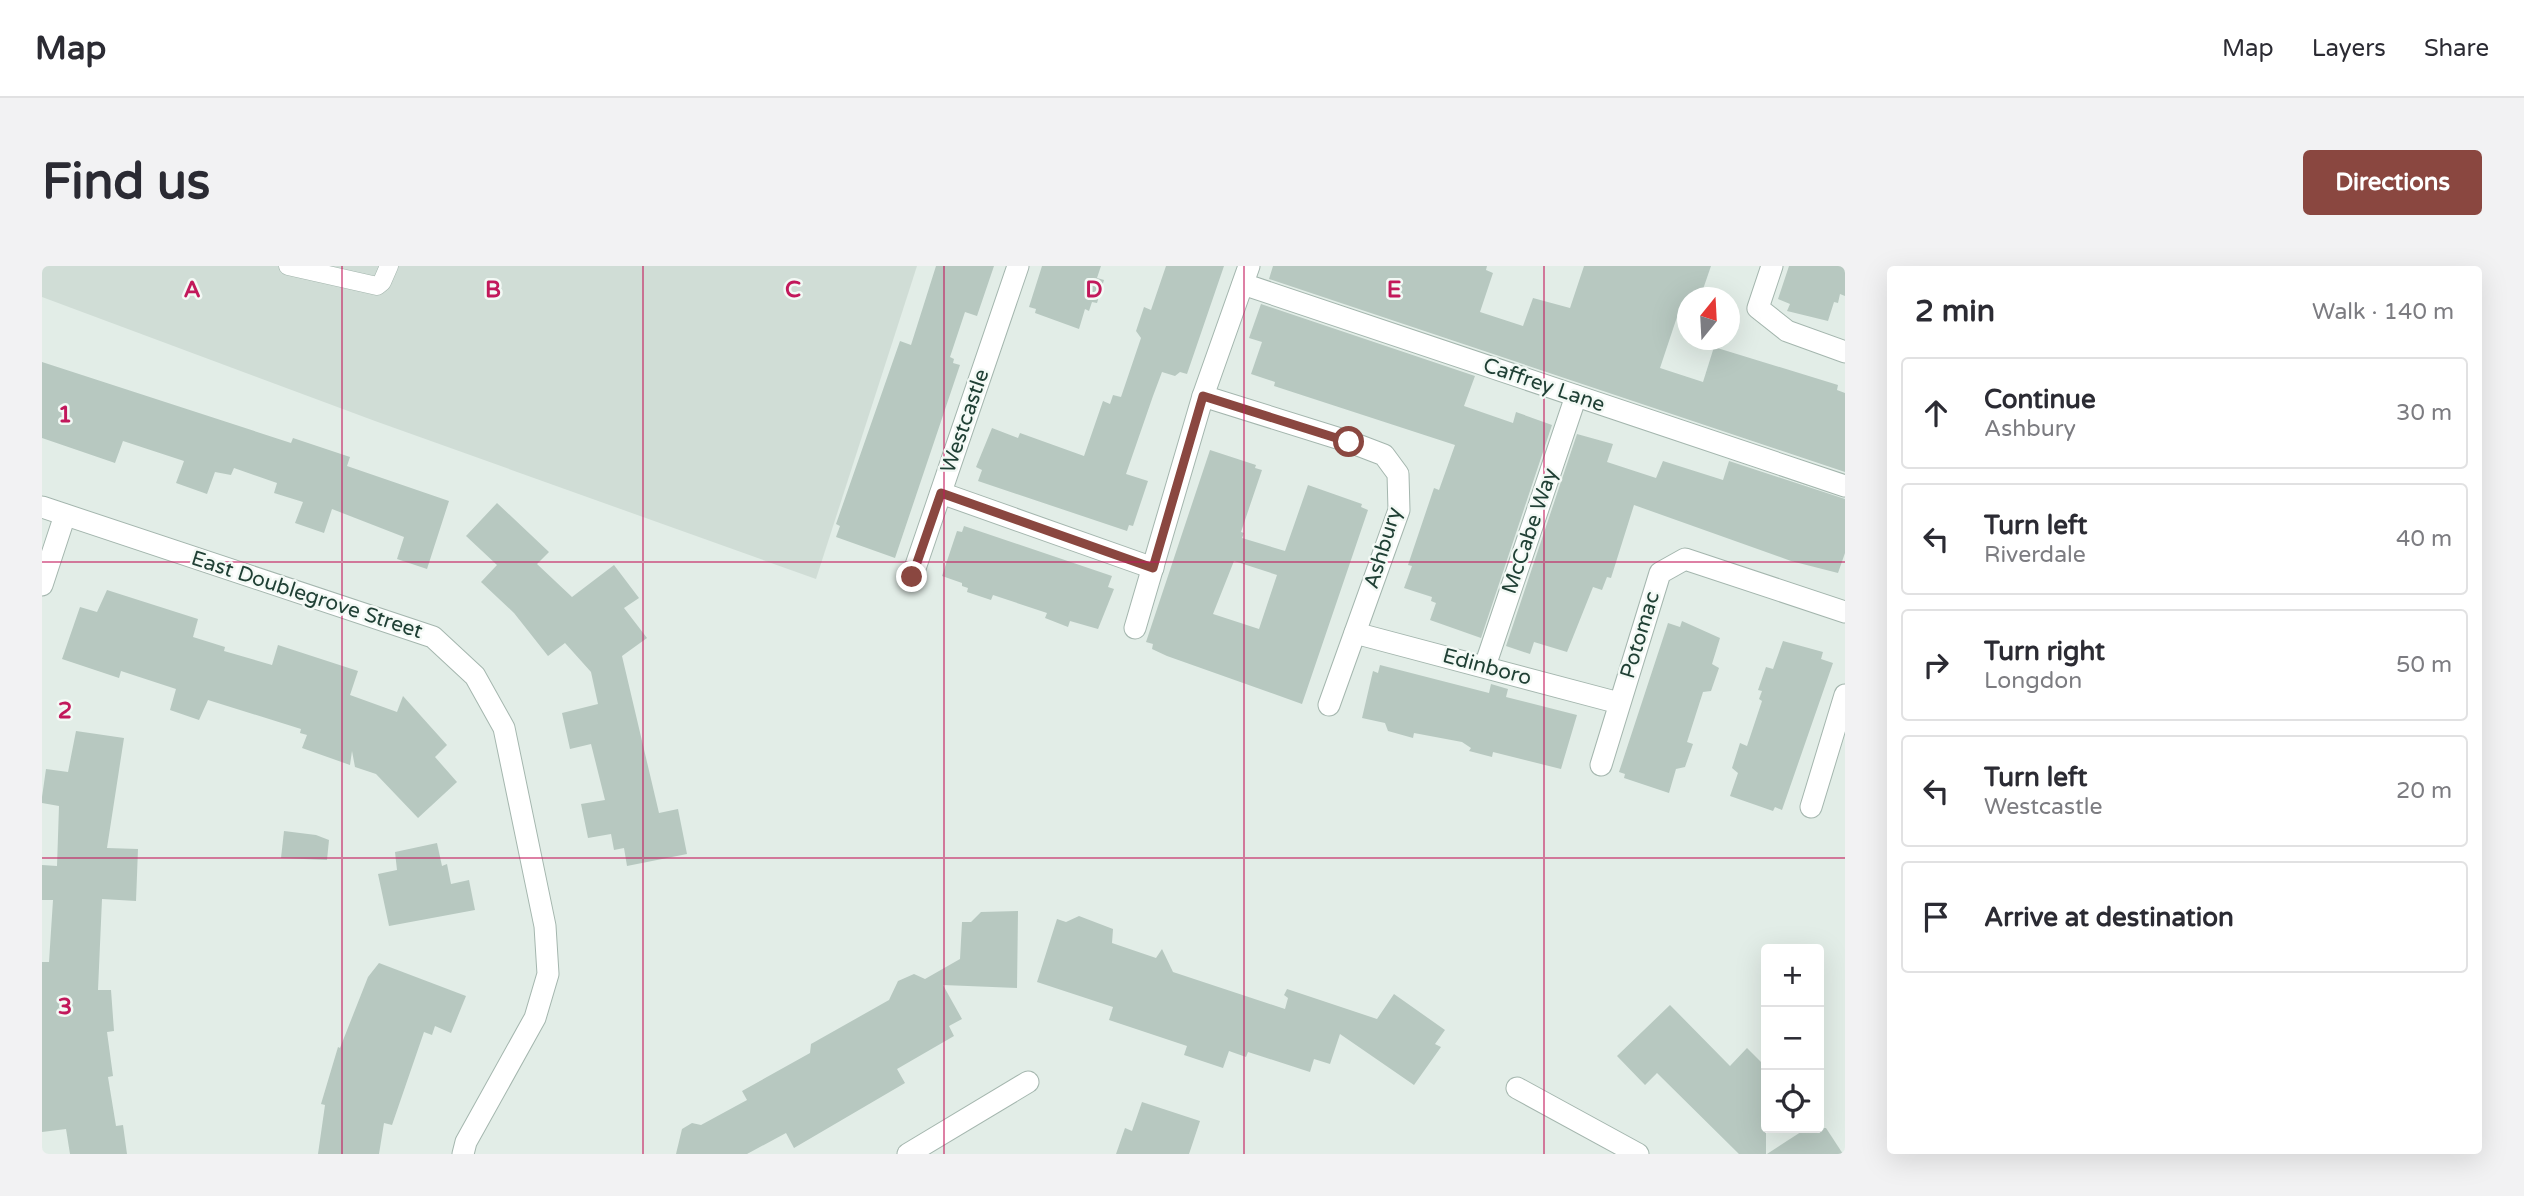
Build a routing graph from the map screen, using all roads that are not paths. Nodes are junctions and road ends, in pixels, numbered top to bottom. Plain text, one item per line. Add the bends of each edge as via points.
1 (288, 266) edge
2 (389, 266) edge
3 (1018, 266) edge
4 (1772, 266) edge
5 (1246, 275) edge
6 (1845, 352) edge
7 (1203, 396) junction
8 (1576, 396) junction
9 (1845, 486) edge
10 (941, 493) junction
11 (42, 507) edge
12 (65, 515) junction
13 (1153, 568) junction
14 (912, 577) dead end
15 (42, 585) edge
16 (1845, 612) edge
17 (1135, 628) dead end
18 (1355, 633) junction
19 (1485, 666) junction
20 (1845, 695) edge
21 (1619, 703) junction
22 (1329, 705) dead end
23 (1838, 737) edge
24 (1601, 765) dead end
25 (1811, 807) dead end
26 (1028, 1082) dead end
27 (1517, 1088) dead end
28 (463, 1154) edge
29 (908, 1154) edge
30 (1638, 1154) edge

1 - 2 lane via 377,286
3 - 10 street, Westcastle
4 - 6 street via 1758,308 1787,331
5 - 7 street
5 - 8 street, Caffrey Lane
7 - 13 street
7 - 18 street, Ashbury via 1384,455 1398,474 1399,510
8 - 9 street, Caffrey Lane
8 - 19 street, McCabe Way
10 - 13 street
10 - 14 street, Westcastle
11 - 12 street, East Doublegrove Street
12 - 15 street
12 - 28 street, East Doublegrove Street via 433,637 475,676 504,728 545,926 548,974 535,1018
13 - 17 street
16 - 21 street, Potomac via 1685,559 1660,573
18 - 19 street, Edinboro
18 - 22 street, Ashbury
19 - 21 street, Edinboro
20 - 23 street
21 - 24 street, Potomac
23 - 25 street
26 - 29 street
27 - 30 street

